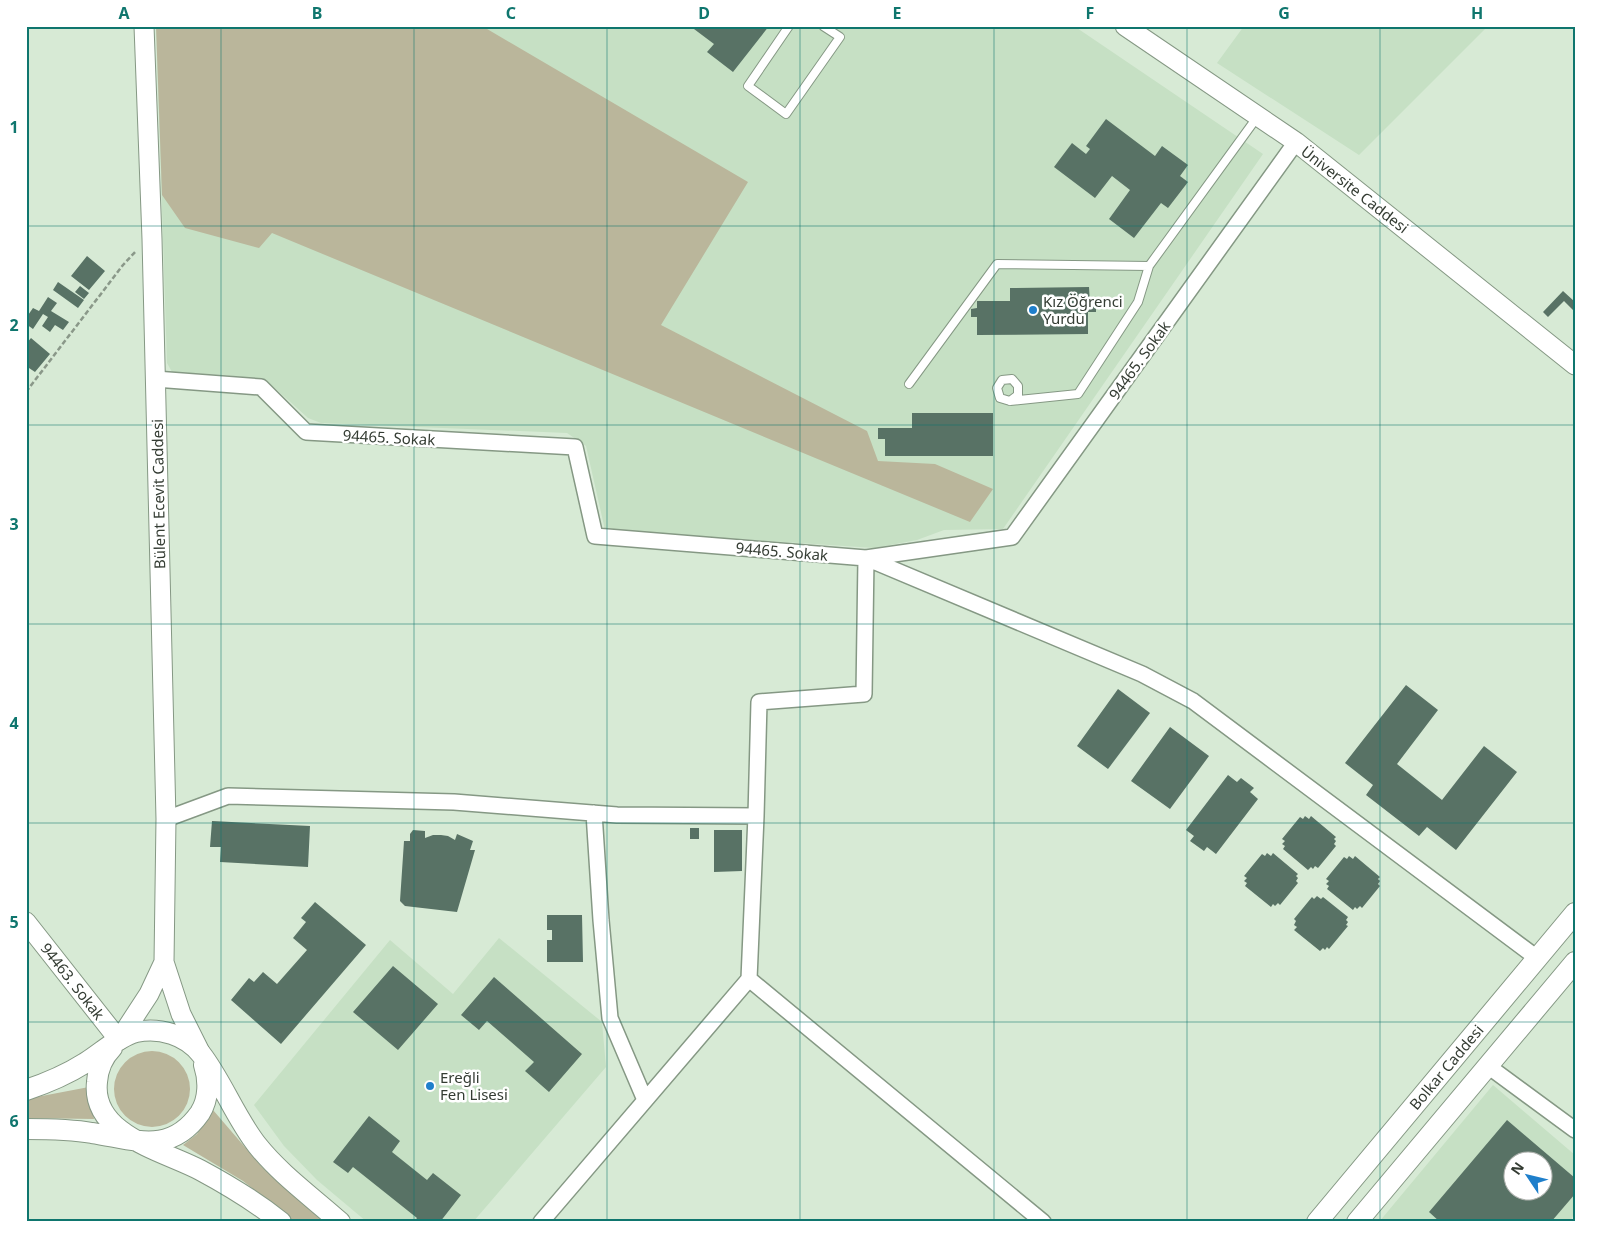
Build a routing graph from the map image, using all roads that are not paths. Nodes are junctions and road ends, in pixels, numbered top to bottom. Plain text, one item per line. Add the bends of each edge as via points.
1 (144, 26) edge
2 (789, 26) edge
3 (823, 26) edge
4 (1125, 26) edge
5 (1258, 116) junction
6 (1296, 142) junction
7 (1149, 266) junction
8 (1575, 365) edge
9 (156, 379) junction
10 (909, 384) dead end
11 (1010, 401) dead end
12 (866, 558) junction
13 (594, 813) junction
14 (756, 816) junction
15 (166, 819) junction
16 (1575, 913) edge
17 (26, 922) edge
18 (1537, 958) junction
19 (164, 962) junction
20 (1575, 962) edge
21 (749, 979) junction
22 (119, 1040) junction
23 (200, 1053) junction
24 (1488, 1066) junction
25 (26, 1090) edge
26 (645, 1100) junction
27 (26, 1129) edge
28 (1575, 1130) edge
29 (141, 1142) junction
30 (281, 1222) edge
31 (340, 1222) edge
32 (541, 1222) edge
33 (1043, 1222) edge
34 (1317, 1222) edge
35 (1357, 1222) edge

1 - 9 street, Bülent Ecevit Caddesi
2 - 3 lane via 748,86 786,114 840,37
4 - 5 street, Üniversite Caddesi
5 - 6 street, Üniversite Caddesi
5 - 7 lane
6 - 8 street, Üniversite Caddesi
6 - 12 street, 94465. Sokak via 1012,537
7 - 10 lane via 997,264
7 - 11 lane via 1138,302 1078,394
9 - 12 street, 94465. Sokak via 261,387 306,432 575,447 595,536
9 - 15 street, Bülent Ecevit Caddesi
12 - 14 street via 864,694 759,702
12 - 18 street via 1142,674 1194,701
13 - 14 street
13 - 15 street via 454,802 228,796
13 - 26 street via 610,1018
14 - 21 street
15 - 19 street, Bülent Ecevit Caddesi
16 - 18 main road, Bolkar Caddesi
17 - 22 street, 94463. Sokak
18 - 34 main road, Bolkar Caddesi
19 - 22 street, Bülent Ecevit Caddesi via 149,994
19 - 23 street, Bülent Ecevit Caddesi
20 - 24 main road, Bolkar Caddesi
21 - 26 street
21 - 33 street
22 - 23 main road via 134,1032 152,1030 170,1033
22 - 25 main road via 66,1075
22 - 29 main road via 106,1054 98,1071 96,1089 100,1106 109,1122 123,1134
23 - 29 main road via 207,1090 203,1108 192,1124 177,1135
23 - 31 main road via 257,1145
24 - 28 street
24 - 35 main road, Bolkar Caddesi
26 - 32 street
27 - 29 main road via 90,1132
29 - 30 main road via 231,1188

